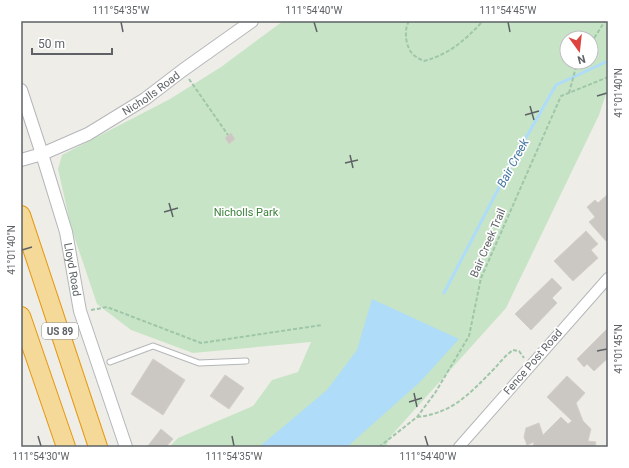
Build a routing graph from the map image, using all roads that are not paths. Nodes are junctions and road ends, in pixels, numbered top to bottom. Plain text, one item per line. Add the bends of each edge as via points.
1 (252, 21) edge
2 (21, 90) edge
3 (42, 154) junction
4 (23, 160) edge
5 (21, 215) edge
6 (608, 278) edge
7 (21, 316) edge
8 (246, 361) dead end
9 (110, 362) dead end
10 (66, 447) edge
11 (98, 447) edge
12 (126, 447) edge
13 (459, 447) edge

1 - 3 street, Nicholls Road via 146,99 94,130
2 - 3 street, Lloyd Road
3 - 4 street, Nicholls Road
3 - 12 street, Lloyd Road via 66,232 80,310
5 - 11 highway, US 89
6 - 13 street, Fence Post Road
7 - 10 highway, US 89
8 - 9 lane via 199,363 153,346

